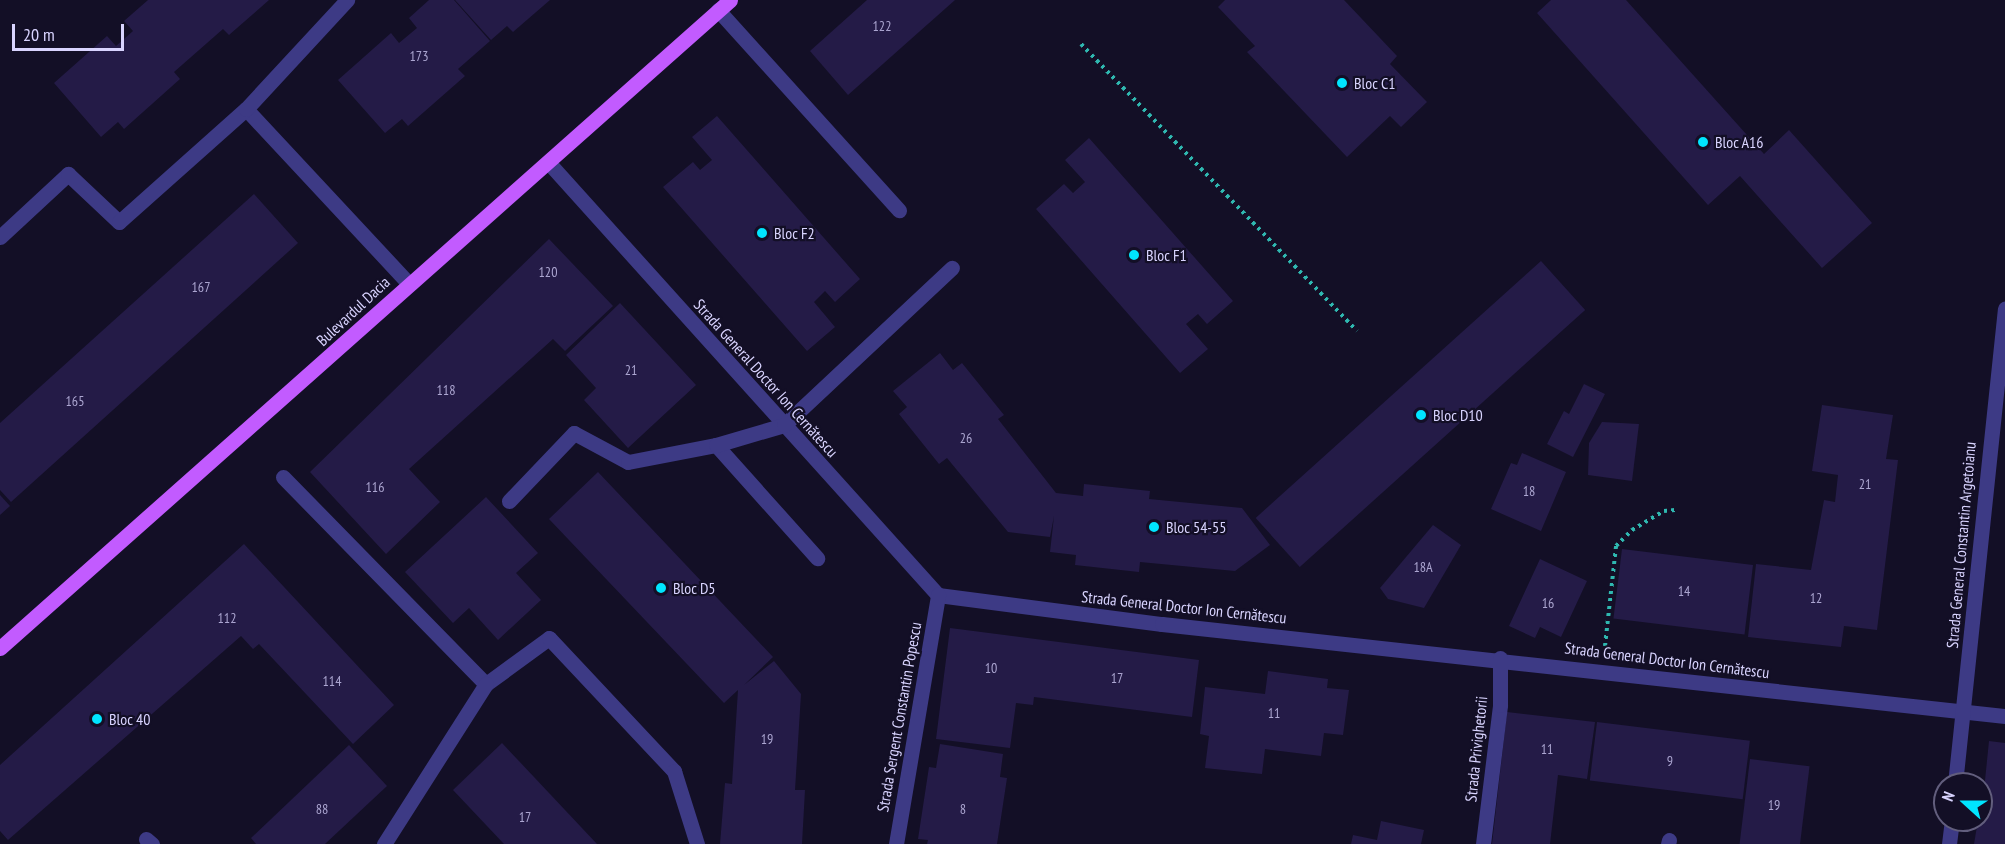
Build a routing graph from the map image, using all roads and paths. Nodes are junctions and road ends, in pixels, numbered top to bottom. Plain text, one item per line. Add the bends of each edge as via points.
1 (347, 0) edge
2 (730, 0) edge
3 (718, 10) junction
4 (1081, 44) dead end
5 (246, 109) junction
6 (548, 162) junction
7 (900, 210) dead end
8 (0, 237) edge
9 (952, 268) dead end
10 (409, 284) junction
11 (2005, 309) edge
12 (1357, 331) dead end
13 (783, 425) junction
14 (716, 445) junction
15 (283, 477) dead end
16 (509, 501) dead end
17 (1675, 510) dead end
18 (817, 558) dead end
19 (938, 595) junction
20 (0, 648) edge
21 (1500, 658) junction
22 (1602, 671) junction
23 (486, 684) junction
24 (1963, 711) junction
25 (2005, 716) edge
26 (1956, 772) edge
27 (384, 844) edge
28 (697, 844) edge
29 (896, 844) edge
30 (1482, 844) edge

1 - 5 street
2 - 3 main road, Bulevardul Dacia
3 - 6 main road, Bulevardul Dacia
3 - 7 street
4 - 12 path
5 - 8 street via 119,222 68,174
5 - 10 street
6 - 10 main road, Bulevardul Dacia
6 - 13 street, Strada General Doctor Ion Cernătescu
9 - 13 street
10 - 20 main road, Bulevardul Dacia via 244,435
11 - 24 street, Strada General Constantin Argetoianu
13 - 14 street
13 - 19 street, Strada General Doctor Ion Cernătescu
14 - 16 street via 628,462 574,433
14 - 18 street
15 - 23 street
17 - 22 path via 1632,530 1616,546
19 - 21 street, Strada General Doctor Ion Cernătescu via 1162,624
19 - 29 street, Strada Sergent Constantin Popescu
21 - 22 street, Strada General Doctor Ion Cernătescu
21 - 30 street, Strada Privighetorii via 1500,705
22 - 24 street, Strada General Doctor Ion Cernătescu
23 - 27 street
23 - 28 street via 549,638 674,771
24 - 25 street, Strada General Doctor Ion Cernătescu
24 - 26 street, Strada General Constantin Argetoianu

